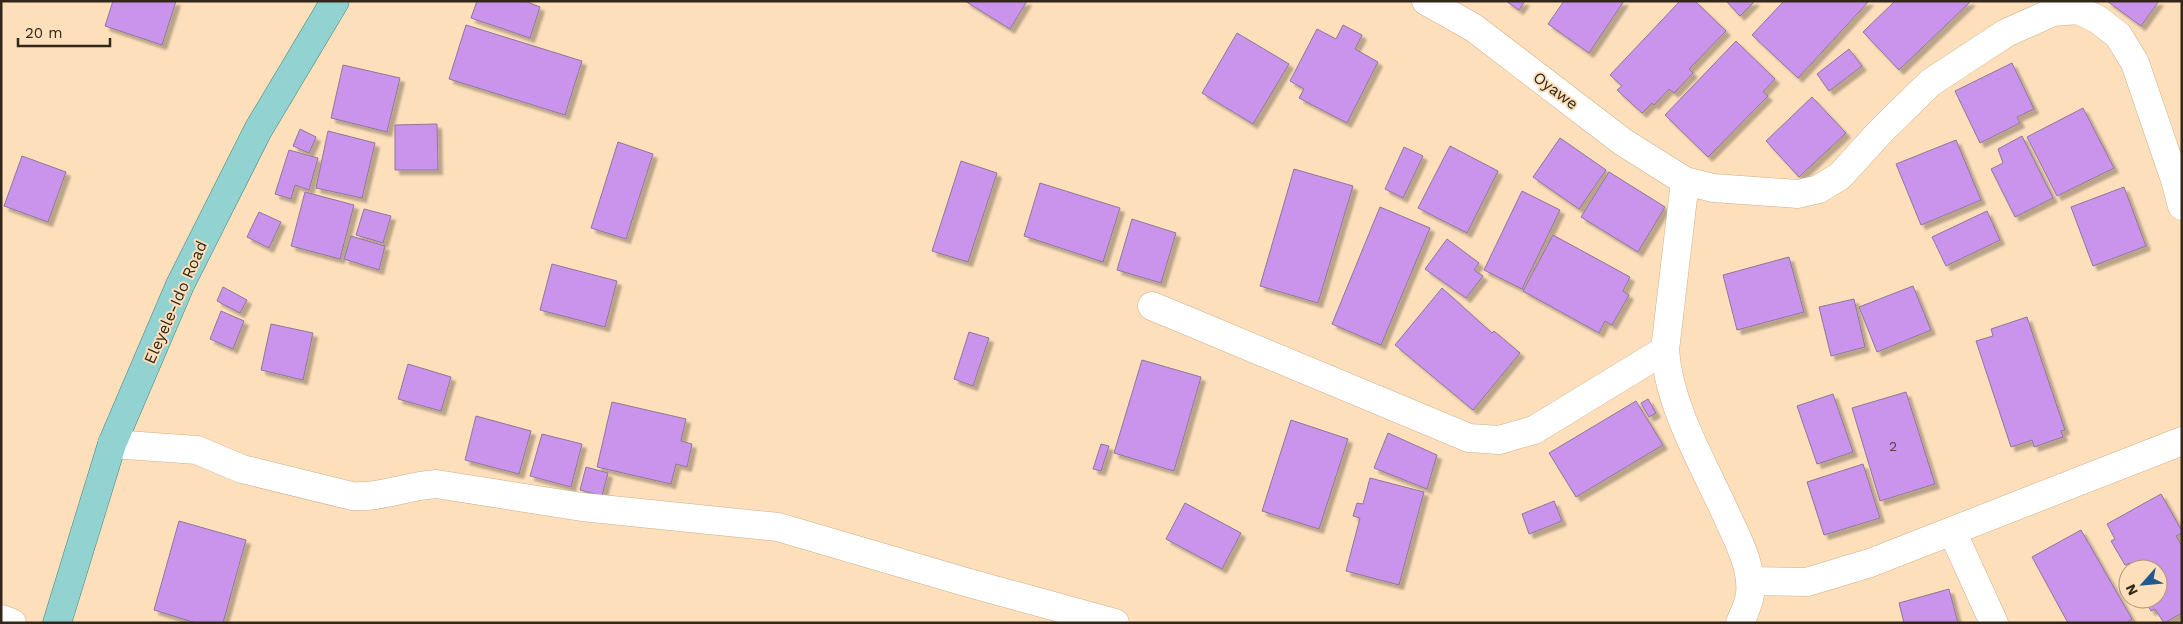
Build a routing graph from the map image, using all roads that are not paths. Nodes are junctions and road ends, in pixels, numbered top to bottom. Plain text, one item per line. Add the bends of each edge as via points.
1 (335, 1) edge
2 (1426, 1) edge
3 (2050, 7) edge
4 (1685, 181) junction
5 (2182, 206) edge
6 (1152, 306) dead end
7 (1665, 350) junction
8 (2182, 440) edge
9 (112, 444) junction
10 (1952, 531) junction
11 (1750, 581) junction
12 (1, 619) edge
13 (12, 623) edge
14 (57, 623) edge
15 (1115, 623) edge
16 (1740, 623) edge
17 (1994, 623) edge

1 - 9 main road, Eleyele-Ido Road via 258,130 180,285
2 - 4 street, Oyawe via 1474,28 1624,142
3 - 4 street, Oyawe via 1930,83 1840,176 1819,189 1798,194 1713,188
3 - 5 street, Oyawe via 2078,10 2118,35 2135,63
4 - 7 street
6 - 7 street via 1469,438 1499,440 1534,430
7 - 11 street via 1674,399 1742,549
8 - 10 street
9 - 14 main road, Eleyele-Ido Road
9 - 15 street via 196,450 242,469 352,496 368,497 436,484 582,507 778,527
10 - 11 street via 1870,563 1807,582
10 - 17 street
11 - 16 street via 1748,605
12 - 13 street

